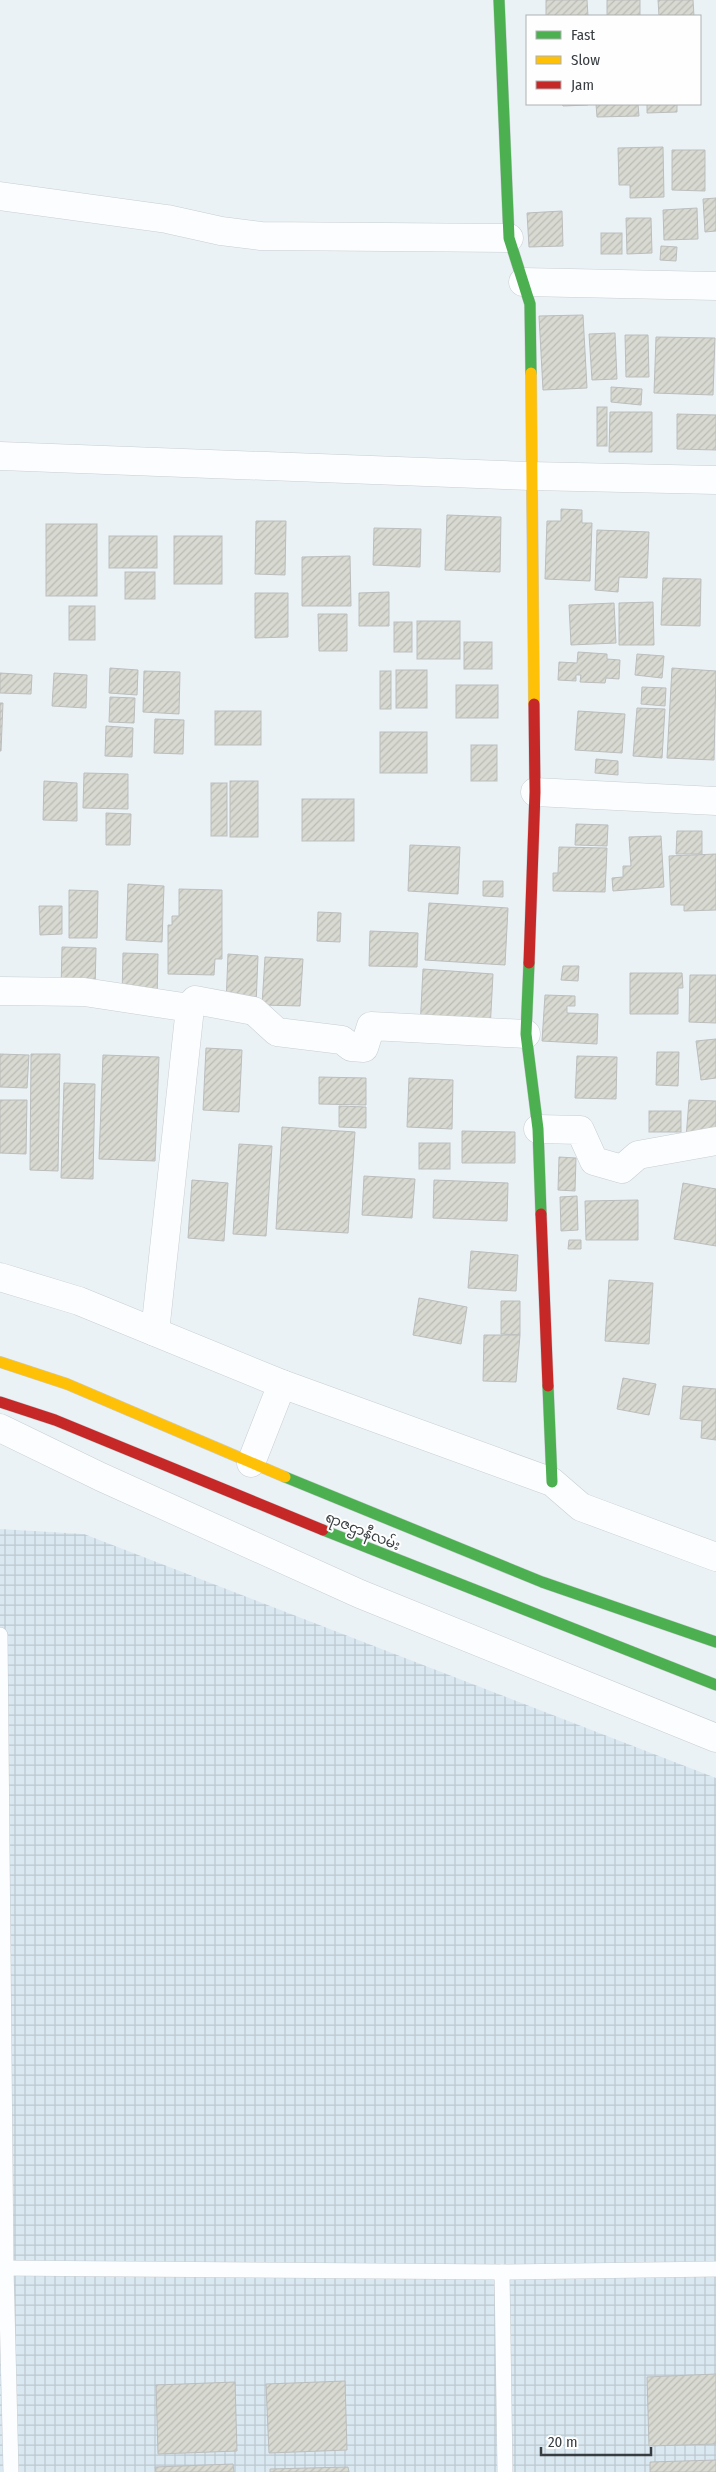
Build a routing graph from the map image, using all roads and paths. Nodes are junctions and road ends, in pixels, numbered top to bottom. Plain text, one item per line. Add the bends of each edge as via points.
1 (499, 0) edge
2 (0, 196) edge
3 (509, 238) junction
4 (523, 282) junction
5 (716, 286) edge
6 (0, 456) edge
7 (530, 476) junction
8 (716, 480) edge
9 (535, 792) junction
10 (716, 801) edge
11 (0, 991) edge
12 (190, 1008) junction
13 (526, 1034) junction
14 (538, 1129) junction
15 (716, 1141) edge
16 (0, 1277) edge
17 (155, 1332) junction
18 (0, 1362) edge
19 (282, 1384) junction
20 (0, 1402) edge
21 (0, 1428) edge
22 (251, 1464) junction
23 (552, 1482) junction
24 (716, 1557) edge
25 (0, 1635) edge
26 (716, 1642) edge
27 (716, 1685) edge
28 (716, 1738) edge
29 (3, 2268) edge
30 (716, 2269) edge
31 (502, 2272) junction
32 (12, 2472) edge
33 (505, 2472) edge

1 - 3 main road
2 - 3 street via 167,219 261,236
3 - 4 main road
4 - 5 street
4 - 7 main road via 530,304
6 - 7 street
7 - 8 street
7 - 9 main road
9 - 10 street
9 - 13 main road
11 - 12 street via 84,992
12 - 13 street via 195,1000 254,1011 277,1032 342,1040 351,1047 364,1048 371,1026
12 - 17 street
13 - 14 main road
14 - 15 street via 580,1130 594,1161 622,1169 638,1155
14 - 23 main road
16 - 17 street via 79,1301
17 - 19 street
18 - 22 main road, ရာဇဌာနီလမ်း via 67,1384
19 - 22 street
19 - 23 street
20 - 27 main road, ရာဇဌာနီလမ်း via 56,1420 410,1566
21 - 28 street via 360,1594
22 - 26 main road, ရာဇဌာနီလမ်း via 542,1582
23 - 24 street via 581,1507
25 - 29 lane
29 - 31 lane
29 - 32 lane
30 - 31 lane
31 - 33 lane

